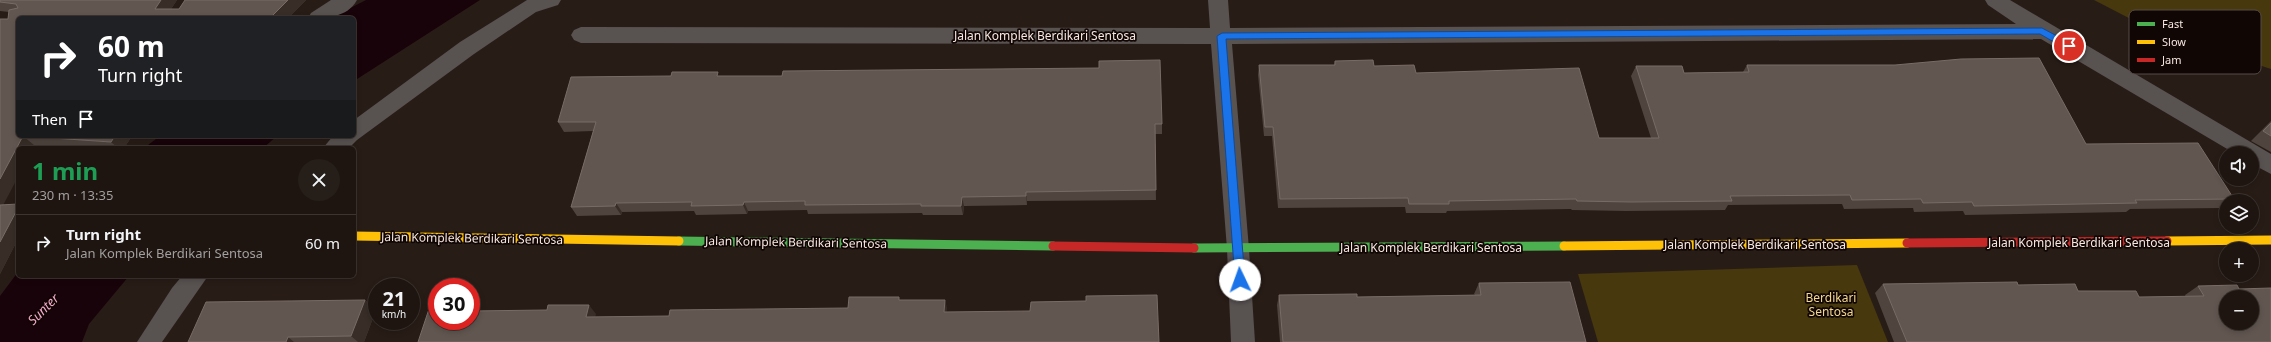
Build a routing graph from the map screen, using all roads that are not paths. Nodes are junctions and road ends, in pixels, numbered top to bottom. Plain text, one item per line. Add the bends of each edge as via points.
1 (347, 0) edge
2 (551, 0) edge
3 (1218, 0) edge
4 (1995, 0) edge
5 (321, 16) edge
6 (2042, 31) junction
7 (581, 34) dead end
8 (1222, 36) junction
9 (356, 131) edge
10 (346, 138) edge
11 (336, 146) edge
12 (2240, 146) edge
13 (2259, 157) edge
14 (2271, 165) edge
15 (356, 236) edge
16 (2271, 240) edge
17 (1238, 249) junction
18 (194, 278) edge
19 (149, 342) edge
20 (1243, 342) edge

1 - 5 street
2 - 9 street via 529,7 467,48
3 - 8 street
4 - 6 street, Jalan Komplek Berdikari Sentosa
6 - 8 street, Jalan Komplek Berdikari Sentosa
6 - 12 street, Jalan Komplek Berdikari Sentosa
7 - 8 street, Jalan Komplek Berdikari Sentosa
8 - 17 street
10 - 11 street
13 - 14 street, Jalan Komplek Berdikari Sentosa
15 - 17 street, Jalan Komplek Berdikari Sentosa
16 - 17 street, Jalan Komplek Berdikari Sentosa
17 - 20 street
18 - 19 street

